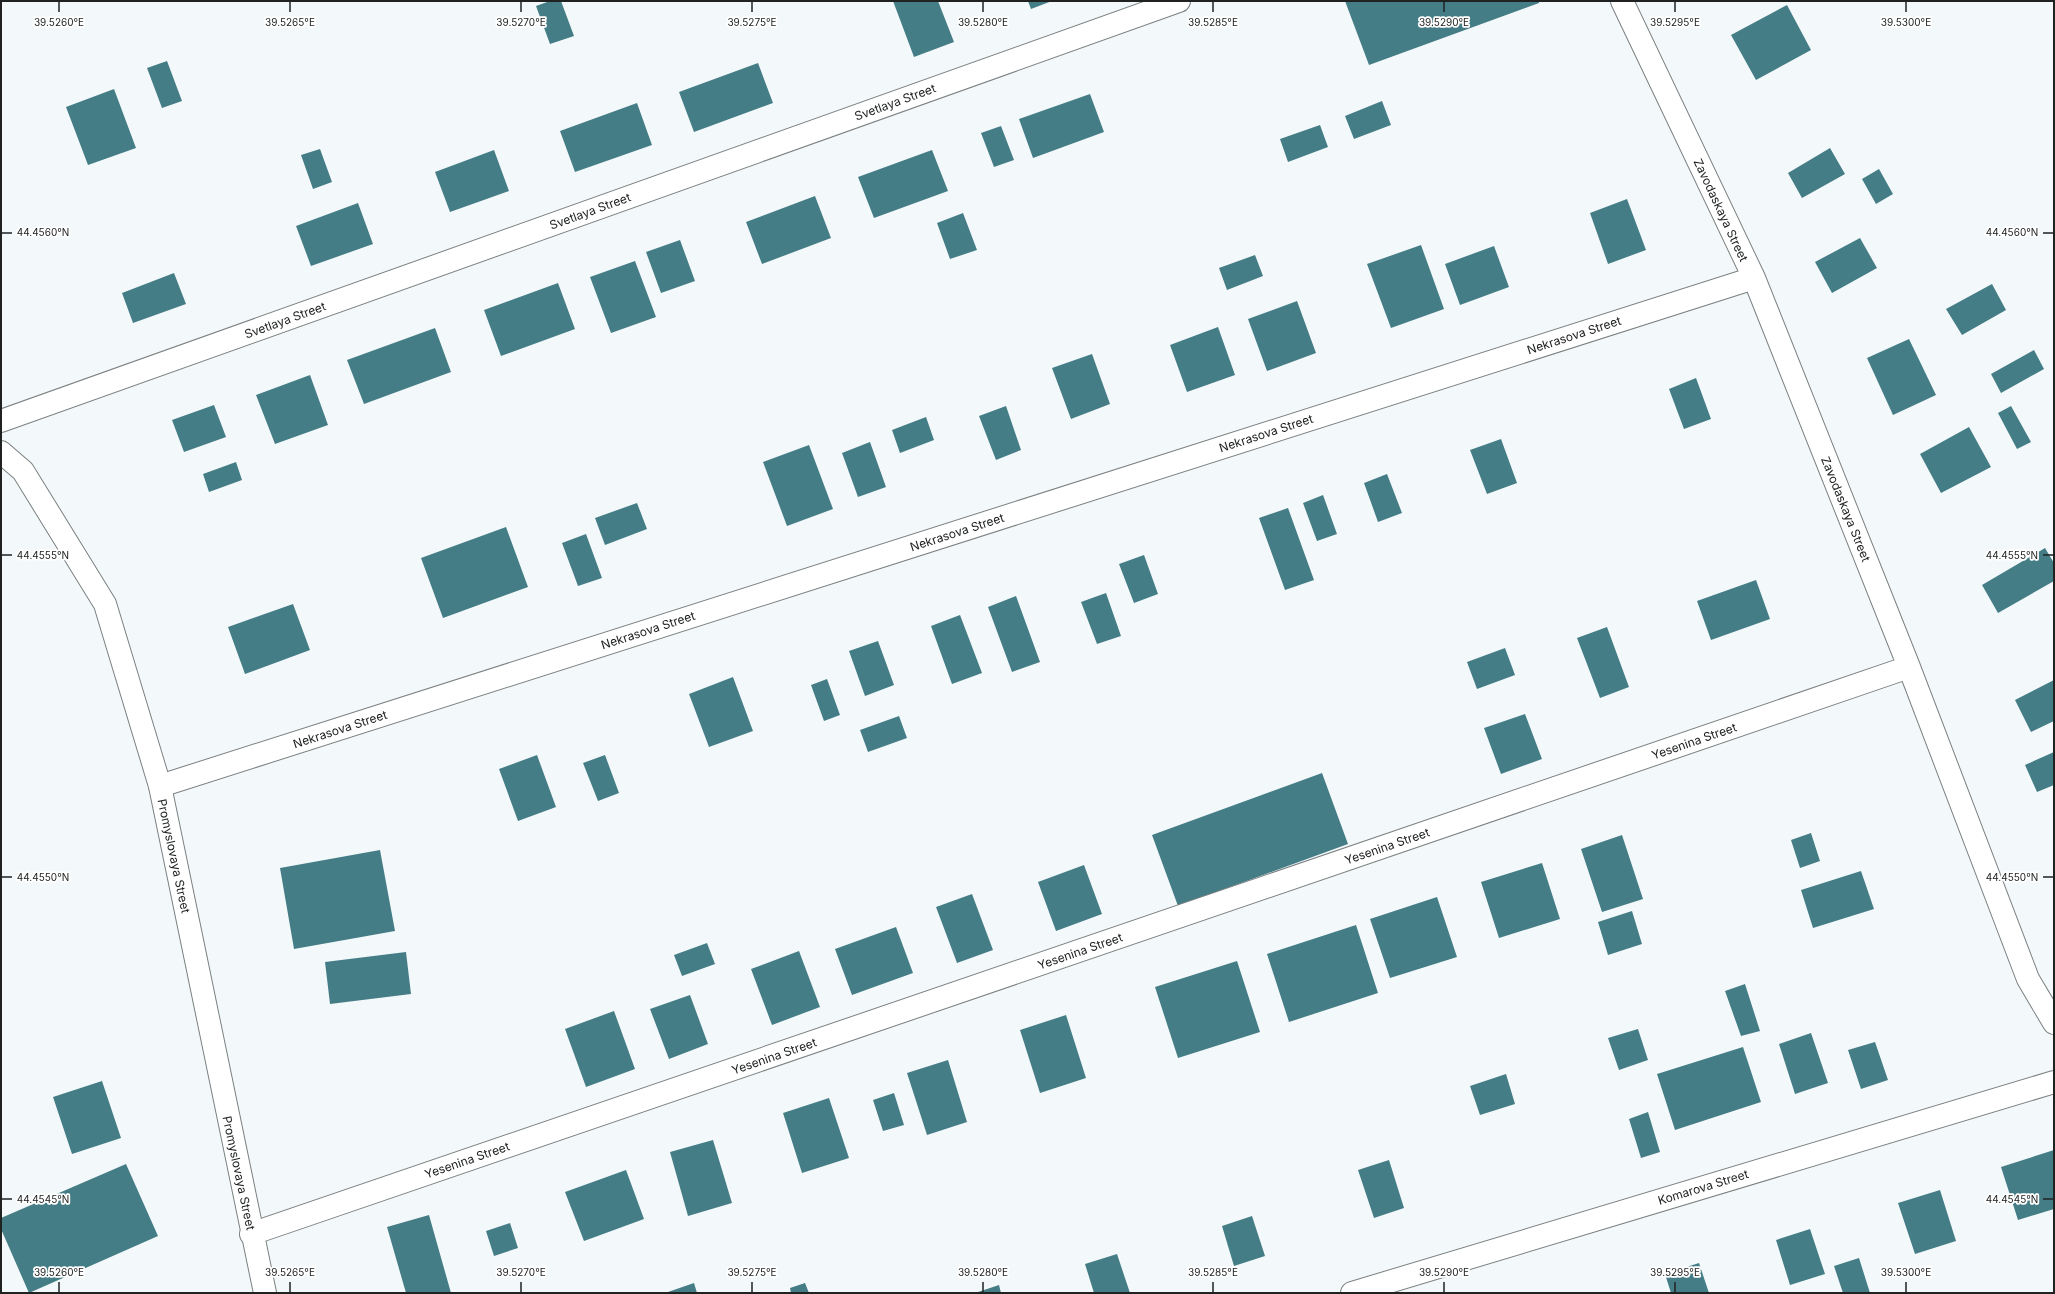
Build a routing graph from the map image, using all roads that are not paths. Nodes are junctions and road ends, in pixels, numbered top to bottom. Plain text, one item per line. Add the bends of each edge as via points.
1 (1179, 1) edge
2 (1622, 1) edge
3 (1754, 278) junction
4 (1, 421) edge
5 (1, 452) edge
6 (1909, 667) junction
7 (160, 786) junction
8 (2054, 1022) edge
9 (2054, 1082) edge
10 (251, 1234) junction
11 (265, 1293) edge
12 (1352, 1293) edge

1 - 4 street, Svetlaya Street
2 - 3 street, Zavodaskaya Street
3 - 6 street, Zavodaskaya Street
3 - 7 street, Nekrasova Street
5 - 7 street, Promyslovaya Street via 23,471 105,604
6 - 8 street, Zavodaskaya Street via 2028,979
6 - 10 street, Yesenina Street
7 - 10 street, Promyslovaya Street
9 - 12 street, Komarova Street
10 - 11 street, Promyslovaya Street

